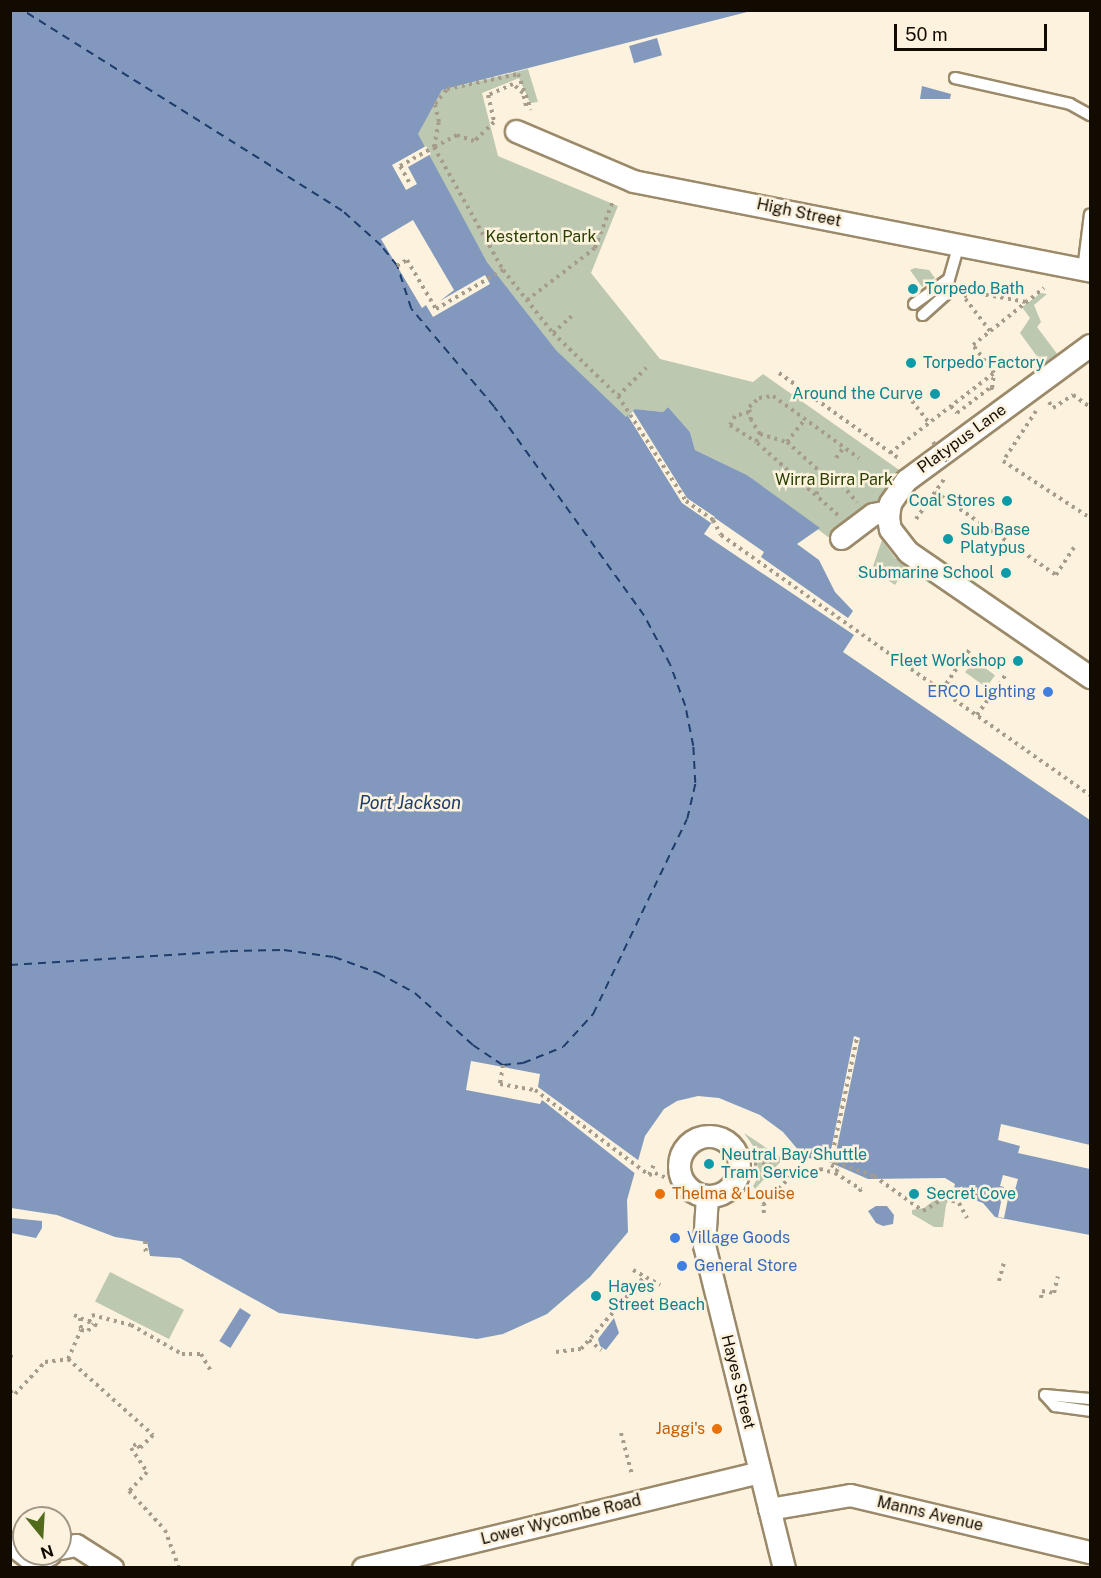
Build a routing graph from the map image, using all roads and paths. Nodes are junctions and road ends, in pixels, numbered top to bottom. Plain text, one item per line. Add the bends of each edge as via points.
1 (955, 78) dead end
2 (526, 106) dead end
3 (531, 110) dead end
4 (1090, 116) edge
5 (516, 131) dead end
6 (434, 147) junction
7 (409, 182) dead end
8 (613, 201) dead end
9 (1090, 214) edge
10 (958, 247) junction
11 (397, 266) dead end
12 (503, 270) junction
13 (1087, 270) edge
14 (949, 279) junction
15 (1044, 288) dead end
16 (527, 300) junction
17 (1026, 302) junction
18 (914, 304) dead end
19 (923, 315) dead end
20 (572, 316) dead end
21 (990, 331) junction
22 (553, 333) junction
23 (1090, 345) edge
24 (646, 368) dead end
25 (779, 373) dead end
26 (994, 373) junction
27 (993, 388) dead end
28 (618, 396) junction
29 (1057, 396) dead end
30 (912, 401) dead end
31 (1049, 402) junction
32 (1090, 407) edge
33 (749, 412) junction
34 (805, 419) junction
35 (929, 423) junction
36 (760, 434) junction
37 (756, 442) junction
38 (787, 442) junction
39 (933, 442) dead end
40 (844, 447) junction
41 (890, 453) junction
42 (912, 454) dead end
43 (836, 458) dead end
44 (859, 458) dead end
45 (947, 461) dead end
46 (828, 478) junction
47 (939, 488) dead end
48 (935, 492) junction
49 (816, 494) junction
50 (857, 503) dead end
51 (914, 508) dead end
52 (888, 511) junction
53 (921, 513) junction
54 (841, 517) dead end
55 (1090, 518) edge
56 (916, 519) dead end
57 (841, 538) dead end
58 (1074, 547) dead end
59 (970, 649) dead end
60 (1007, 673) dead end
61 (1090, 677) edge
62 (942, 690) junction
63 (977, 715) junction
64 (1090, 795) edge
65 (857, 1038) dead end
66 (503, 1065) dead end
67 (832, 1160) junction
68 (655, 1162) dead end
69 (837, 1171) junction
70 (748, 1172) junction
71 (649, 1176) junction
72 (669, 1179) dead end
73 (859, 1192) dead end
74 (707, 1196) junction
75 (764, 1213) dead end
76 (967, 1218) dead end
77 (145, 1241) dead end
78 (146, 1256) dead end
79 (1004, 1262) dead end
80 (633, 1270) dead end
81 (645, 1276) junction
82 (1058, 1276) dead end
83 (999, 1281) dead end
84 (660, 1285) dead end
85 (1041, 1298) dead end
86 (74, 1315) dead end
87 (80, 1318) junction
88 (91, 1323) junction
89 (100, 1328) dead end
90 (81, 1330) junction
91 (589, 1340) junction
92 (601, 1350) dead end
93 (556, 1352) dead end
94 (68, 1359) junction
95 (212, 1373) dead end
96 (10, 1391) edge
97 (1090, 1399) edge
98 (1090, 1412) edge
99 (621, 1433) dead end
100 (760, 1472) junction
101 (632, 1475) dead end
102 (769, 1509) junction
103 (72, 1546) edge
104 (1090, 1551) edge
105 (112, 1568) edge
106 (179, 1568) edge
107 (216, 1568) edge
108 (225, 1568) edge
109 (363, 1568) edge
110 (784, 1568) edge

1 - 4 lane via 1070,104
2 - 6 path via 523,93 513,84 488,95 494,122 474,141 457,135
3 - 6 path via 518,74 447,89 435,105 439,122
5 - 10 street, High Street via 633,181
6 - 7 path via 400,166
6 - 12 path
8 - 16 path via 594,248
9 - 13 lane
10 - 13 street, High Street
10 - 14 lane
11 - 12 path via 407,260 436,309
12 - 16 path
14 - 18 lane
14 - 19 lane via 945,295
15 - 17 path
16 - 22 path
17 - 21 path
17 - 21 path via 971,292 964,297
20 - 22 path
21 - 26 path via 973,345
22 - 28 path
23 - 52 street, Platypus Lane via 906,480
24 - 28 path
25 - 41 path
26 - 27 path
26 - 35 path
28 - 62 path via 686,501 713,520 721,535
29 - 31 path
30 - 35 path
31 - 32 path via 1053,408 1073,396
31 - 55 path via 1036,411 1003,461
33 - 34 path via 759,398 773,396
33 - 36 path
33 - 37 path via 735,416 730,425
34 - 38 path
34 - 40 path
35 - 41 path
36 - 37 path
36 - 38 path
37 - 49 path
38 - 46 path
39 - 45 path, bridge
40 - 43 path
40 - 44 path
41 - 42 path via 902,461
46 - 49 path
46 - 50 path via 842,485
47 - 48 path
48 - 53 path
48 - 58 path via 1056,575
49 - 54 path
51 - 53 path
52 - 57 street via 873,513
52 - 61 street via 890,529 908,552
53 - 56 path
59 - 62 path
60 - 63 path
62 - 63 path
63 - 64 path
65 - 67 path
66 - 71 path via 500,1084 542,1094
67 - 69 path
67 - 70 path via 814,1155
67 - 76 path via 874,1176 926,1211 949,1199 964,1206
68 - 71 path
69 - 73 path
69 - 75 path via 820,1169 790,1177 765,1202
70 - 74 street via 729,1189
70 - 74 street via 725,1140 708,1136 691,1142 681,1156 680,1172 693,1191
71 - 72 path via 655,1173
74 - 100 street, Hayes Street via 704,1245
77 - 78 path
79 - 83 path
80 - 81 path
81 - 84 path
81 - 91 path
82 - 85 path via 1054,1293 1042,1291
86 - 87 path
87 - 88 path
87 - 90 path
88 - 89 path
88 - 90 path via 88,1331
88 - 95 path via 92,1315 131,1325 182,1354 201,1354
90 - 94 path
91 - 92 path
91 - 93 path via 581,1349
94 - 96 path via 45,1362 15,1394
94 - 106 path via 153,1435 140,1448 136,1444 131,1448 147,1472 129,1491 165,1530
97 - 98 lane via 1045,1395 1055,1406
99 - 101 path
100 - 102 street, Hayes Street
100 - 109 street, Lower Wycombe Road
102 - 104 street, Manns Avenue via 850,1495
102 - 110 street, Hayes Street
103 - 105 street
107 - 108 path

